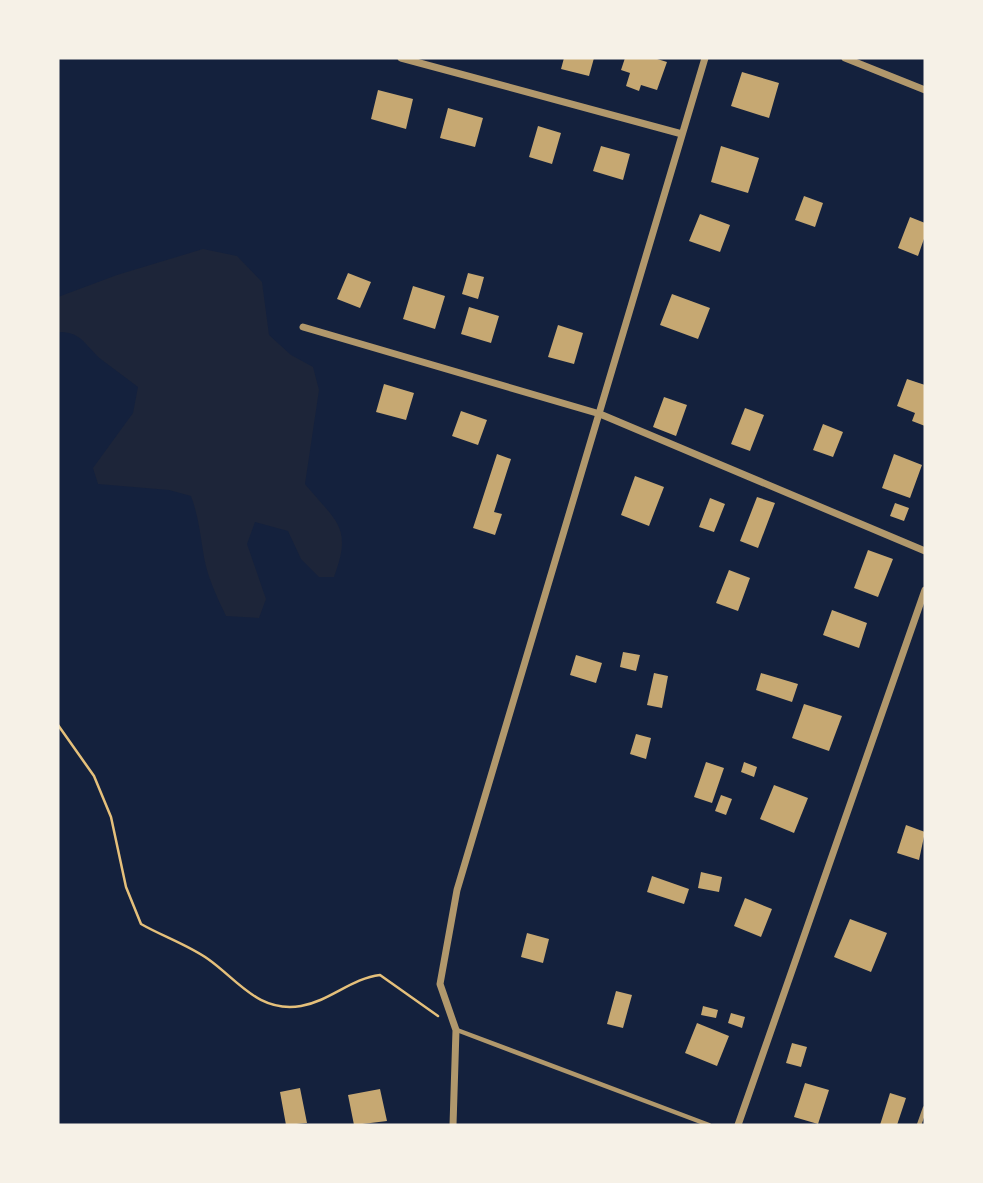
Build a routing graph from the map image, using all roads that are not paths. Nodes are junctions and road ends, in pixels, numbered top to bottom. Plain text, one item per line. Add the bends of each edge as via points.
1 (401, 58) edge
2 (705, 58) edge
3 (845, 58) edge
4 (925, 90) edge
5 (682, 134) junction
6 (303, 327) dead end
7 (600, 414) junction
8 (925, 551) edge
9 (925, 590) edge
10 (456, 1030) junction
11 (925, 1108) edge
12 (453, 1125) edge
13 (709, 1125) edge
14 (738, 1125) edge
15 (919, 1125) edge

1 - 5 street
2 - 5 street
3 - 4 street
5 - 7 street
6 - 7 street
7 - 8 street
7 - 10 street via 457,890 440,984
9 - 14 street
10 - 12 street
10 - 13 lane
11 - 15 lane

